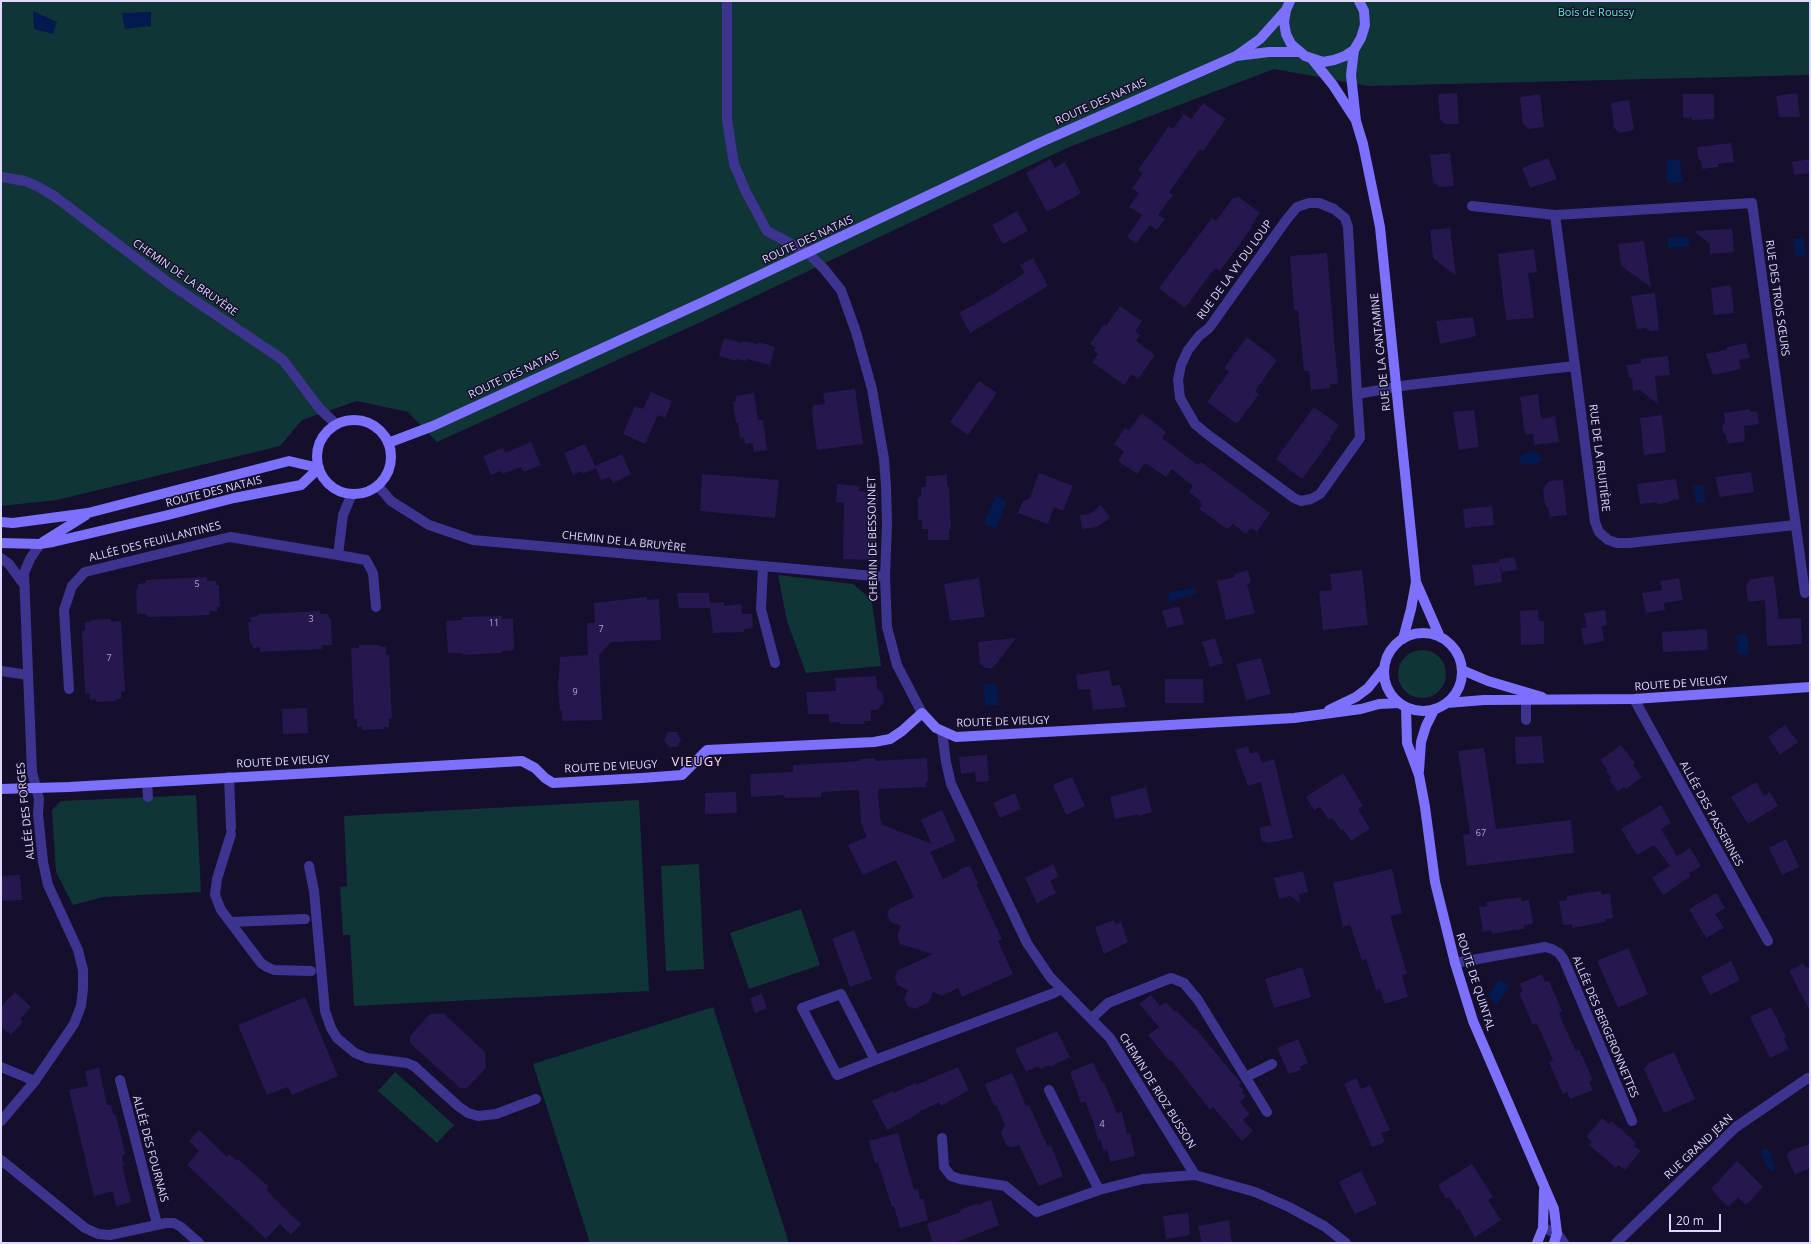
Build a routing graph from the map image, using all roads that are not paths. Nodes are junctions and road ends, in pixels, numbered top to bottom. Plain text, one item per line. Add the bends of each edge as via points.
1 (727, 1) edge
2 (1359, 1) edge
3 (1288, 6) edge
4 (1354, 50) junction
5 (1300, 52) junction
6 (1236, 56) junction
7 (1312, 59) junction
8 (1356, 121) junction
9 (1, 177) edge
10 (1472, 206) dead end
11 (1555, 215) junction
12 (808, 253) junction
13 (1575, 366) junction
14 (1396, 387) junction
15 (1358, 394) junction
16 (336, 424) junction
17 (388, 443) junction
18 (319, 468) junction
19 (378, 486) junction
20 (352, 494) junction
21 (88, 513) junction
22 (1, 522) edge
23 (1795, 524) junction
24 (1, 543) edge
25 (40, 544) junction
26 (338, 555) junction
27 (1, 558) edge
28 (764, 567) junction
29 (885, 577) junction
30 (1416, 582) junction
31 (24, 586) junction
32 (1805, 592) dead end
33 (376, 608) dead end
34 (1440, 637) junction
35 (1403, 639) junction
36 (775, 663) dead end
37 (1384, 668) junction
38 (1462, 670) junction
39 (1, 671) edge
40 (28, 675) junction
41 (1810, 687) edge
42 (69, 689) dead end
43 (1634, 699) junction
44 (1526, 700) junction
45 (1553, 700) junction
46 (1447, 703) junction
47 (1402, 705) junction
48 (1434, 710) junction
49 (922, 713) junction
50 (1321, 714) junction
51 (1526, 720) dead end
52 (942, 732) junction
53 (1419, 776) junction
54 (229, 777) junction
55 (147, 782) junction
56 (36, 788) junction
57 (1, 789) edge
58 (148, 797) dead end
59 (309, 866) dead end
60 (305, 919) dead end
61 (230, 922) junction
62 (1768, 941) dead end
63 (1455, 964) junction
64 (311, 971) dead end
65 (1061, 989) junction
66 (1092, 1018) junction
67 (875, 1060) junction
68 (1272, 1064) dead end
69 (1, 1067) edge
70 (1246, 1077) junction
71 (1808, 1078) dead end
72 (120, 1080) dead end
73 (35, 1081) junction
74 (1049, 1090) dead end
75 (536, 1099) dead end
76 (1267, 1112) dead end
77 (1, 1121) edge
78 (1632, 1121) dead end
79 (942, 1138) dead end
80 (1, 1160) edge
81 (1195, 1175) junction
82 (1544, 1186) junction
83 (1099, 1190) junction
84 (157, 1224) junction
85 (1543, 1228) junction
86 (1557, 1233) junction
87 (199, 1243) edge
88 (1346, 1243) edge
89 (1537, 1243) edge
90 (1554, 1243) edge
91 (1564, 1243) edge
92 (1616, 1243) edge

1 - 12 street, CHEMIN DE BESSONNET via 727,120 734,164 767,231
2 - 4 street, RUE DE LA CANTAMINE via 1364,11 1365,25
3 - 5 street via 1284,22 1286,34
3 - 6 street, ROUTE DES NATAIS via 1260,38
4 - 7 street via 1334,60 1323,62
4 - 8 street, RUE DE LA CANTAMINE via 1351,75
5 - 6 street, ROUTE DES NATAIS
5 - 7 street
6 - 12 street, ROUTE DES NATAIS via 1039,143
7 - 8 street, RUE DE LA CANTAMINE via 1333,85
8 - 14 street, RUE DE LA CANTAMINE via 1380,227
9 - 16 street, CHEMIN DE LA BRUYÈRE via 25,181 44,190 169,283 283,360 320,409
10 - 11 street, RUE DES TROIS SŒURS
11 - 13 street
11 - 23 street, RUE DES TROIS SŒURS via 1752,204
12 - 17 street, ROUTE DES NATAIS via 433,426
12 - 29 street, CHEMIN DE BESSONNET via 841,290 872,388 884,466 887,524
13 - 14 street
13 - 23 street, RUE DE LA FRUITIÈRE via 1595,522 1608,540 1629,543
14 - 15 street
14 - 30 street, RUE DE LA CANTAMINE
15 - 15 street, RUE DE LA VY DU LOUP via 1348,227 1344,218 1334,209 1319,203 1308,203 1298,207 1287,219 1210,328 1199,336 1188,350 1181,364 1178,380 1180,398 1195,424 1294,498 1301,500 1311,499 1320,494 1360,438
16 - 17 street via 348,420 366,422 382,432
16 - 18 street via 326,432 320,443 317,456
17 - 19 street via 391,454 390,466
18 - 20 street via 326,482 338,490
18 - 21 street, ROUTE DES NATAIS via 288,461
18 - 25 street, ROUTE DES NATAIS via 301,485 234,498
19 - 20 street
19 - 28 street, CHEMIN DE LA BRUYÈRE via 391,501 428,525 473,540
20 - 26 street via 342,515
21 - 22 street, ROUTE DES NATAIS via 13,523
21 - 25 street
23 - 32 street, RUE DES TROIS SŒURS
24 - 25 street, ROUTE DES NATAIS
25 - 31 street, ALLÉE DES FORGES via 24,573
26 - 33 street, ALLÉE DES FEUILLANTINES via 366,560 373,573
26 - 42 street, ALLÉE DES FEUILLANTINES via 230,536 85,572 72,586 64,610
27 - 31 street via 9,564
28 - 29 street, CHEMIN DE LA BRUYÈRE
28 - 36 street via 761,609
29 - 49 street, CHEMIN DE BESSONNET via 887,627 891,645
30 - 34 street, RUE DE LA CANTAMINE
30 - 35 street, RUE DE LA CANTAMINE
31 - 40 street, ALLÉE DES FORGES
34 - 35 street via 1415,634
34 - 38 street via 1456,651
35 - 37 street via 1392,648
37 - 47 street via 1385,682 1391,694
37 - 50 street, ROUTE DE VIEUGY via 1368,688
38 - 45 street, ROUTE DE VIEUGY via 1488,681
38 - 46 street via 1461,683
39 - 40 street
40 - 56 street, ALLÉE DES FORGES via 32,772
41 - 43 street, ROUTE DE VIEUGY
43 - 45 street, ROUTE DE VIEUGY
43 - 62 street, ALLÉE DES PASSERINES
44 - 45 street, ROUTE DE VIEUGY
44 - 46 street, ROUTE DE VIEUGY
44 - 51 street
46 - 48 street
47 - 48 street via 1423,711
47 - 50 street, ROUTE DE VIEUGY via 1378,704
47 - 53 street, ROUTE DE QUINTAL via 1407,743
48 - 53 street, ROUTE DE QUINTAL via 1421,742
49 - 52 street, ROUTE DE VIEUGY via 926,720
49 - 54 street, ROUTE DE VIEUGY via 902,731 890,739 880,741 707,750 682,775 553,783 522,761
50 - 52 street, ROUTE DE VIEUGY via 1294,718 1030,734 956,737
52 - 65 street, CHEMIN DE RIOZ BUSSON via 951,784 1027,943 1050,978
53 - 63 street, ROUTE DE QUINTAL via 1435,882
54 - 55 street, ROUTE DE VIEUGY
54 - 61 street via 231,831 216,879 215,895 217,903
55 - 56 street, ROUTE DE VIEUGY
55 - 58 street
56 - 57 street, ROUTE DE VIEUGY
56 - 73 street, ALLÉE DES FORGES via 43,862 48,885 78,950 83,970 83,989 81,1006 74,1024
59 - 75 street via 314,891 325,1011 330,1028 337,1038 355,1053 367,1058 414,1066 468,1113 478,1116 496,1114
60 - 61 street
61 - 64 street via 261,963 267,967 274,970
63 - 78 street, ALLÉE DES BERGERONNETTES via 1545,948 1559,953
63 - 82 street, ROUTE DE QUINTAL via 1473,1021
65 - 66 street, CHEMIN DE RIOZ BUSSON
65 - 67 street
66 - 70 street via 1108,1003 1171,978 1184,983 1198,1000
66 - 81 street, CHEMIN DE RIOZ BUSSON via 1110,1038
67 - 67 street via 841,994 802,1008 837,1075
68 - 70 street
69 - 73 street
70 - 76 street
71 - 92 street, RUE GRAND JEAN via 1736,1127
72 - 84 street, ALLÉE DES FOURNAIS
73 - 77 street, ALLÉE DES FORGES
74 - 83 street
79 - 83 street via 944,1167 951,1176 1005,1186 1037,1212
80 - 84 street via 85,1228 98,1234 110,1235
81 - 83 street via 1144,1179
81 - 88 street via 1255,1192 1289,1207 1324,1226
82 - 85 street, ROUTE DE QUINTAL
82 - 86 street, ROUTE DE QUINTAL via 1554,1209
84 - 87 street via 174,1223
85 - 86 street
85 - 89 street, ROUTE DE QUINTAL
86 - 90 street, ROUTE DE QUINTAL
86 - 91 street

